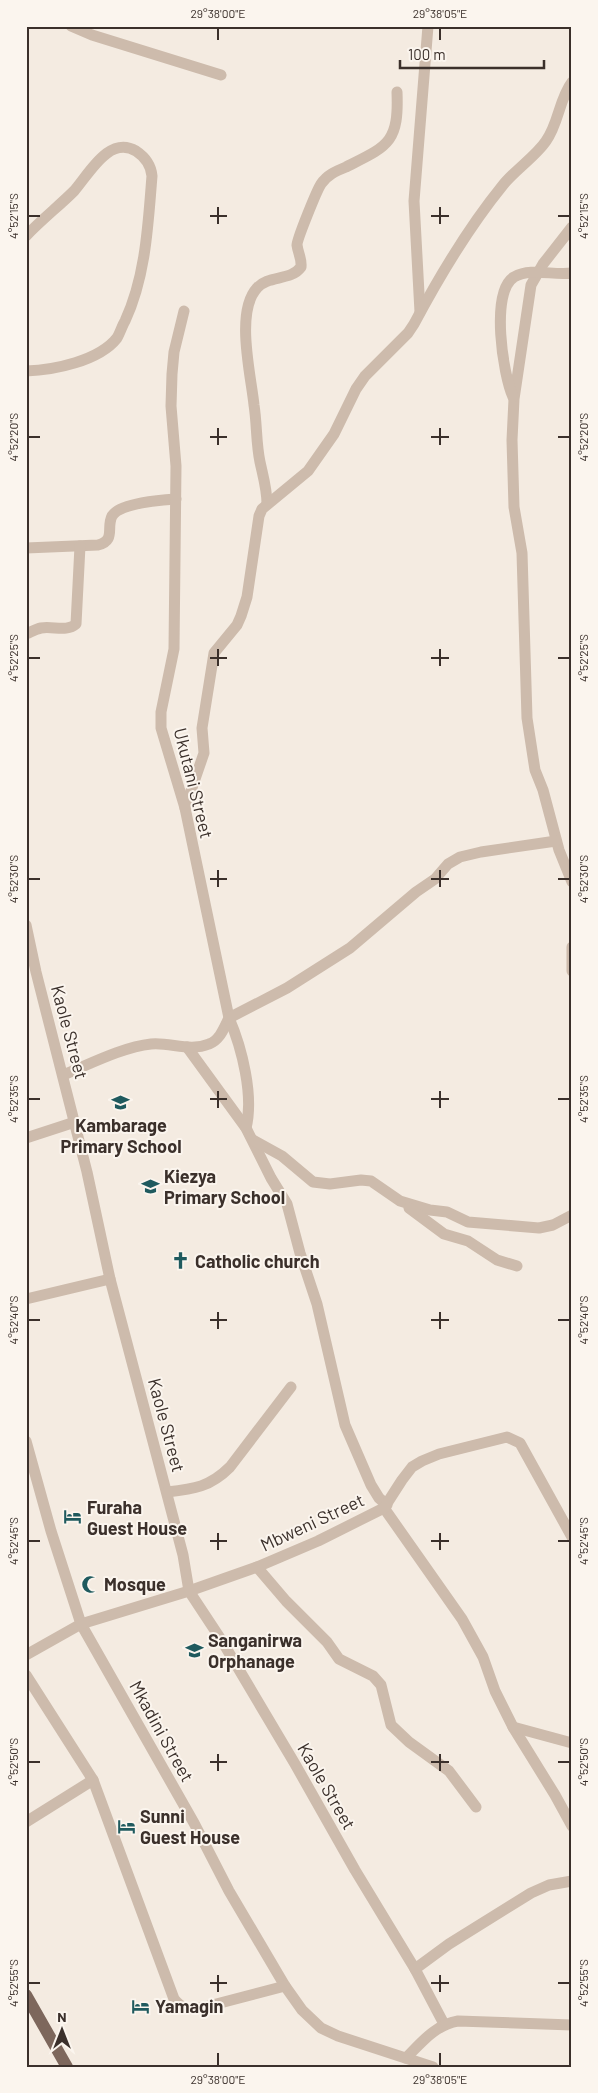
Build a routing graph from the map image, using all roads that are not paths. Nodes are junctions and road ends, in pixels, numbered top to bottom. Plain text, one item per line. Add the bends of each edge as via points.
1 (71, 26) edge
2 (428, 26) edge
3 (221, 75) dead end
4 (572, 82) edge
5 (397, 92) dead end
6 (572, 227) edge
7 (26, 236) edge
8 (537, 272) junction
9 (572, 273) edge
10 (184, 311) dead end
11 (420, 312) junction
12 (26, 371) edge
13 (514, 399) junction
14 (176, 499) junction
15 (267, 504) junction
16 (80, 546) junction
17 (26, 548) edge
18 (26, 634) edge
19 (185, 808) junction
20 (556, 841) junction
21 (572, 882) edge
22 (26, 925) edge
23 (572, 947) edge
24 (572, 971) edge
25 (229, 1018) junction
26 (187, 1047) junction
27 (64, 1075) junction
28 (75, 1122) junction
29 (246, 1128) junction
30 (26, 1138) edge
31 (252, 1140) junction
32 (400, 1200) junction
33 (572, 1215) edge
34 (516, 1266) dead end
35 (110, 1279) junction
36 (26, 1299) edge
37 (291, 1387) dead end
38 (26, 1441) edge
39 (167, 1492) junction
40 (386, 1507) junction
41 (572, 1537) edge
42 (257, 1567) junction
43 (189, 1591) junction
44 (81, 1624) junction
45 (26, 1655) edge
46 (26, 1675) edge
47 (513, 1727) junction
48 (572, 1743) edge
49 (94, 1780) junction
50 (476, 1807) dead end
51 (26, 1822) edge
52 (572, 1826) edge
53 (572, 1881) edge
54 (415, 1969) junction
55 (285, 1986) junction
56 (26, 1995) edge
57 (444, 2024) junction
58 (572, 2026) edge
59 (406, 2058) junction
60 (67, 2067) edge
61 (433, 2067) edge

1 - 3 street via 92,36
2 - 11 street via 414,201
4 - 11 street via 546,142 504,184 466,233
5 - 15 street via 397,122 389,140 370,155 327,176 315,193 297,244 301,267 293,274 266,281 257,287 251,298 247,314 247,346
6 - 8 street
7 - 12 street via 75,190 105,155 115,149 128,147 141,154 148,163 152,176 140,278 117,338 94,356 68,365
8 - 9 street
8 - 13 street via 530,285 526,306
8 - 13 street via 512,279 502,301 503,357
10 - 14 street, Ukutani Street via 174,352 171,392
11 - 15 street via 408,333 365,376 334,434 308,471
13 - 20 street via 513,490 522,553 527,718 536,770
14 - 16 street via 124,508 112,517 105,544
14 - 19 street, Ukutani Street via 174,649 161,712 161,728
15 - 19 street via 259,516 241,616 214,653 202,728 204,753
16 - 17 street
16 - 18 street via 76,624 67,628 39,628
19 - 25 street, Ukutani Street
20 - 21 street
20 - 25 street via 460,857 350,948 286,988
22 - 27 street, Kaole Street
23 - 24 street
25 - 26 street via 220,1036 210,1044
25 - 29 street, Ukutani Street via 237,1036 245,1074 249,1104
26 - 27 street via 151,1044 132,1048
26 - 29 street
27 - 28 street, Kaole Street
28 - 30 street
28 - 35 street, Kaole Street
29 - 31 street
31 - 32 street via 282,1156 313,1182 371,1181
31 - 40 street via 290,1213 317,1304 345,1425 371,1485
32 - 33 street via 447,1212 468,1222 547,1227
32 - 34 street via 444,1234 468,1241 497,1260
35 - 36 street
35 - 39 street, Kaole Street
37 - 39 street via 220,1477 208,1485
38 - 44 street via 50,1531
39 - 43 street, Kaole Street
40 - 41 street, Mbweni Street via 402,1480 422,1461 507,1437 520,1443
40 - 42 street, Mbweni Street
40 - 47 street via 462,1619 483,1657
42 - 43 street, Mbweni Street
42 - 50 street via 319,1632 339,1659 372,1676 380,1685 391,1725 449,1771
43 - 44 street, Mbweni Street
43 - 54 street, Kaole Street via 222,1641
44 - 45 street, Mbweni Street
44 - 55 street, Mkadini Street
46 - 49 street
47 - 48 street
47 - 52 street
49 - 51 street
49 - 55 street via 174,1999 180,2006 189,2010 200,2008
53 - 54 street via 549,1885 531,1893
54 - 57 street, Kaole Street
55 - 59 street, Mkadini Street via 302,2010 321,2028
56 - 60 main road
57 - 58 street via 477,2022
57 - 59 street
59 - 61 street, Mkadini Street

